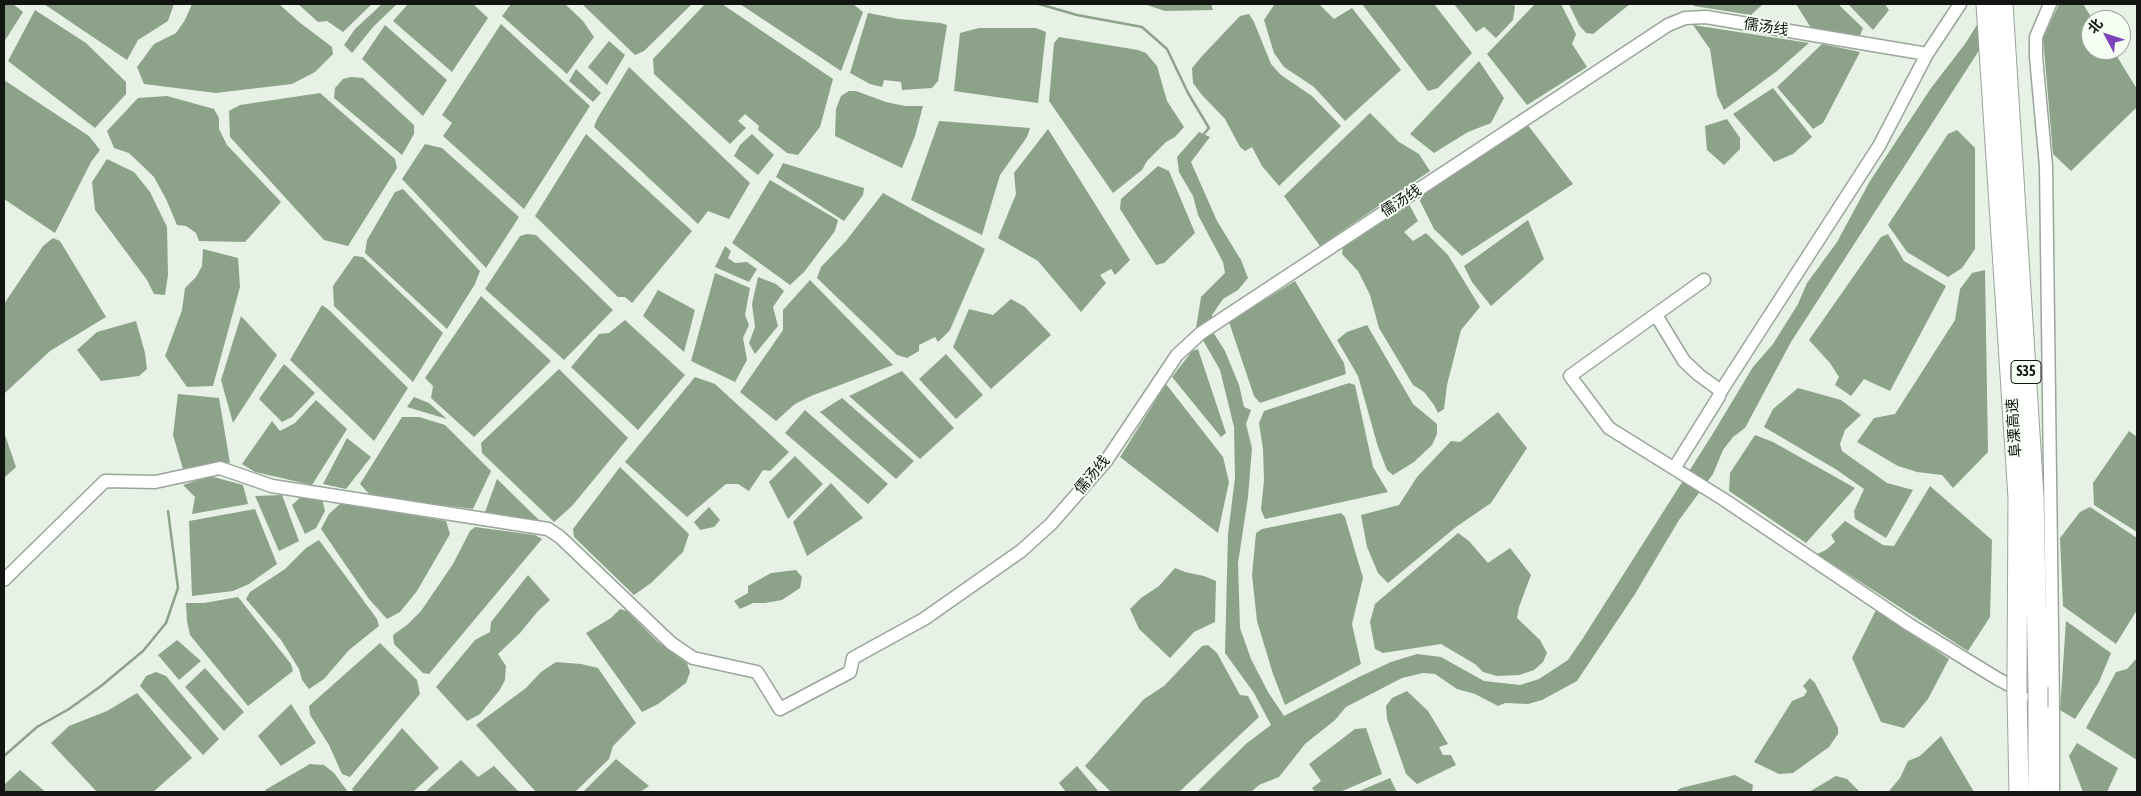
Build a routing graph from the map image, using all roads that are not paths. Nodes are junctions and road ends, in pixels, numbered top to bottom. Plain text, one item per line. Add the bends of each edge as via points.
1 (1960, 4) edge
2 (1986, 4) edge
3 (2003, 4) edge
4 (2050, 4) edge
5 (1927, 54) junction
6 (1704, 280) dead end
7 (1656, 315) junction
8 (1720, 391) junction
9 (1675, 467) junction
10 (4, 580) edge
11 (2046, 708) junction
12 (2019, 792) edge
13 (2038, 792) edge
14 (2053, 792) edge

1 - 5 street
2 - 12 highway, 阜溧高速 / S35, bridge via 2018,498
3 - 11 highway, 阜溧高速 / S35, bridge via 2034,497 2038,687
4 - 11 street via 2036,37 2046,166
5 - 8 street via 1878,146
5 - 10 street, 儒汤线 via 1706,17 1685,18 1668,25 1201,333 1177,354 1106,461 1051,524 1021,552 924,619 852,658 850,672 780,709 757,672 694,658 670,643 548,529 272,486 220,468 155,482 105,481
6 - 7 street
7 - 8 street via 1684,361
7 - 9 street via 1570,376 1609,428
8 - 9 street
9 - 11 street via 1910,625
11 - 13 highway, 阜溧高速 / S35
11 - 14 street

